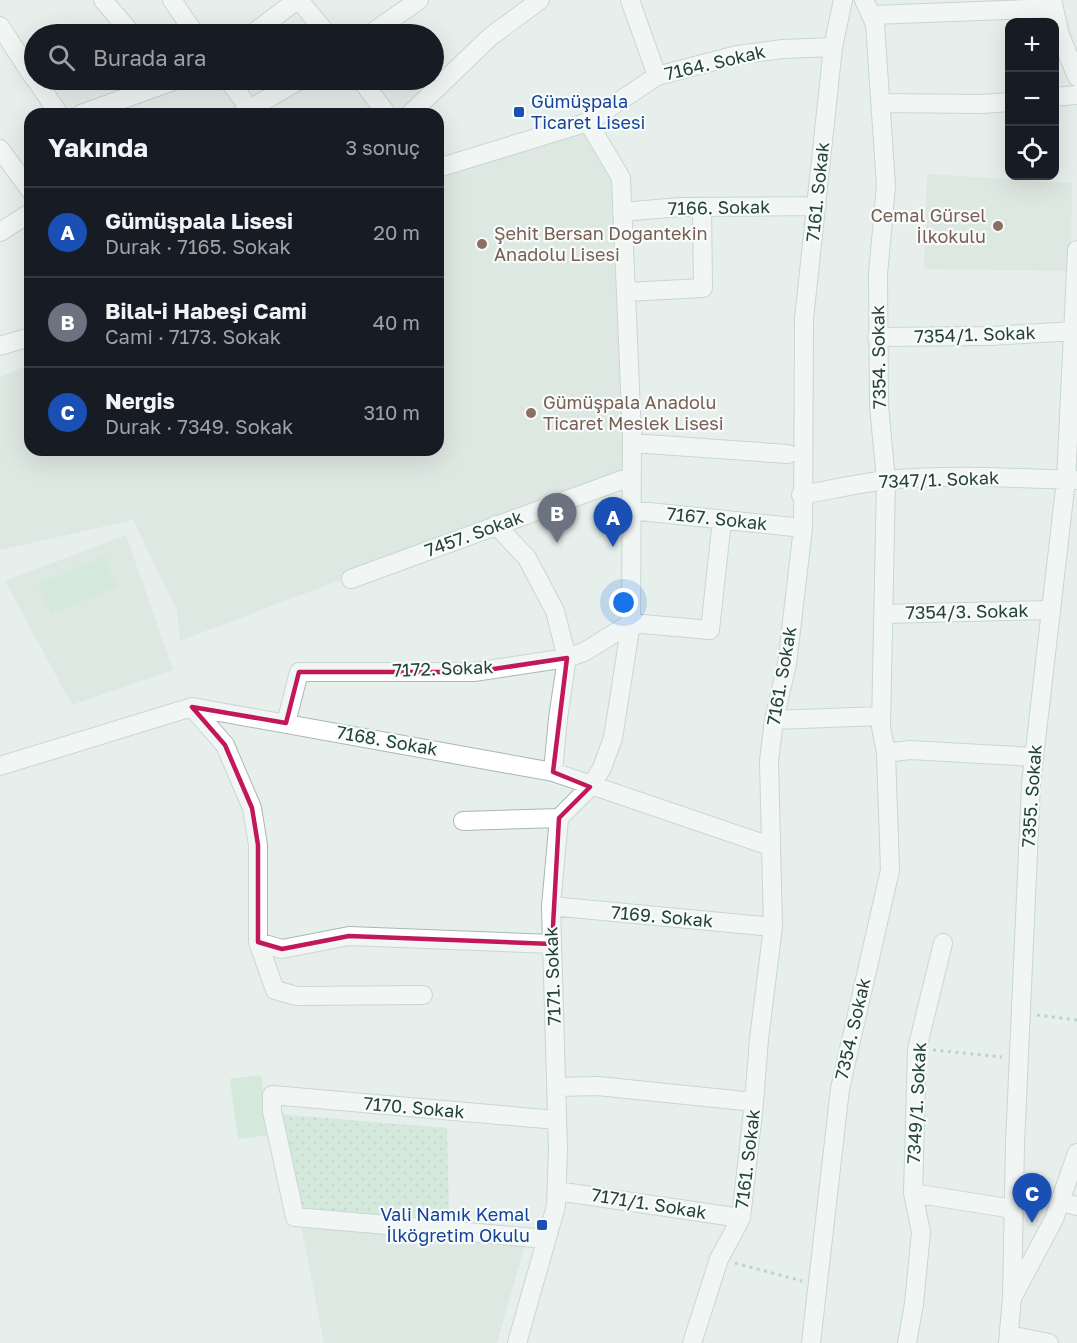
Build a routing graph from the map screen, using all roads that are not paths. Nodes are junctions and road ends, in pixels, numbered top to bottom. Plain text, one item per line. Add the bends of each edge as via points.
1 (103, 0) edge
2 (172, 0) edge
3 (298, 0) edge
4 (419, 0) edge
5 (540, 0) edge
6 (630, 0) edge
7 (843, 0) edge
8 (1053, 4) edge
9 (868, 7) edge
10 (123, 24) edge
11 (188, 24) edge
12 (266, 24) edge
13 (318, 24) edge
14 (384, 24) edge
15 (0, 26) edge
16 (1068, 34) edge
17 (832, 47) junction
18 (24, 62) edge
19 (657, 76) junction
20 (1077, 77) edge
21 (444, 81) edge
22 (43, 90) edge
23 (144, 90) edge
24 (235, 90) edge
25 (284, 90) edge
26 (369, 90) edge
27 (435, 90) edge
28 (1077, 95) edge
29 (1059, 97) edge
30 (1005, 102) edge
31 (881, 103) junction
32 (55, 108) edge
33 (97, 108) edge
34 (246, 108) edge
35 (255, 108) edge
36 (382, 108) edge
37 (416, 108) edge
38 (588, 122) junction
39 (0, 150) edge
40 (444, 166) edge
41 (24, 182) edge
42 (817, 206) junction
43 (702, 207) junction
44 (622, 212) junction
45 (24, 217) edge
46 (0, 232) edge
47 (1077, 250) edge
48 (1077, 265) edge
49 (626, 292) junction
50 (1072, 331) junction
51 (878, 337) junction
52 (24, 339) edge
53 (0, 346) edge
54 (632, 443) junction
55 (788, 454) dead end
56 (630, 477) junction
57 (886, 480) junction
58 (1071, 480) edge
59 (801, 495) junction
60 (630, 510) junction
61 (722, 520) junction
62 (496, 525) junction
63 (803, 528) junction
64 (351, 579) dead end
65 (1051, 610) junction
66 (884, 614) junction
67 (631, 623) junction
68 (567, 658) junction
69 (192, 707) junction
70 (881, 716) junction
71 (774, 720) junction
72 (286, 723) junction
73 (886, 753) junction
74 (1034, 757) junction
75 (0, 766) edge
76 (553, 772) junction
77 (590, 787) junction
78 (559, 819) junction
79 (463, 821) dead end
80 (770, 846) junction
81 (551, 906) junction
82 (773, 927) junction
83 (258, 942) junction
84 (943, 943) dead end
85 (552, 944) junction
86 (423, 995) dead end
87 (557, 1087) junction
88 (754, 1102) junction
89 (557, 1120) junction
90 (1077, 1153) edge
91 (557, 1191) junction
92 (913, 1193) junction
93 (1069, 1204) edge
94 (1014, 1209) junction
95 (741, 1218) junction
96 (547, 1239) junction
97 (1012, 1298) junction
98 (1008, 1339) edge
99 (517, 1343) edge
100 (692, 1343) edge
101 (811, 1343) edge
102 (907, 1343) edge
103 (1049, 1343) edge

1 - 10 street
2 - 11 street
3 - 12 street
3 - 13 street
4 - 14 street
5 - 21 street via 490,37
6 - 19 street
7 - 17 street, 7161. Sokak
8 - 9 street
8 - 16 street
9 - 31 street, 7354. Sokak
15 - 18 street
16 - 20 street
17 - 19 street, 7164. Sokak via 737,55
17 - 42 street, 7161. Sokak
19 - 38 street, 7164. Sokak
22 - 32 street
23 - 33 street
24 - 34 street
25 - 35 street
26 - 36 street
27 - 37 street
28 - 29 street
30 - 31 street
31 - 51 street, 7354. Sokak via 886,186 878,274
38 - 40 street, 7164. Sokak
38 - 44 street via 621,178
39 - 41 street
42 - 43 street, 7166. Sokak
42 - 59 street, 7161. Sokak via 804,319
43 - 44 street, 7166. Sokak
43 - 49 street via 703,288
44 - 49 street
45 - 46 street
47 - 48 street, 7355. Sokak
48 - 50 street, 7355. Sokak
49 - 54 street
50 - 51 street, 7354/1. Sokak
50 - 58 street, 7355. Sokak
51 - 57 street, 7354. Sokak
52 - 53 street
54 - 55 street
54 - 56 street
56 - 60 street
56 - 62 street, 7457. Sokak
57 - 58 street, 7347/1. Sokak via 977,476
57 - 59 street, 7347/1. Sokak
57 - 66 street, 7354. Sokak
58 - 65 street, 7355. Sokak
59 - 63 street, 7161. Sokak
60 - 61 street, 7167. Sokak
60 - 67 street
61 - 63 street, 7167. Sokak
61 - 67 street via 710,630
62 - 64 street, 7457. Sokak
62 - 68 street via 532,567 555,611
63 - 71 street, 7161. Sokak via 787,664
65 - 66 street, 7354/3. Sokak
65 - 74 street, 7355. Sokak
66 - 70 street, 7354. Sokak
67 - 68 street, 7172. Sokak
67 - 77 street via 613,738
68 - 72 street, 7172. Sokak via 474,672 299,672
68 - 76 street
69 - 72 street, 7168. Sokak
69 - 75 street, 7168. Sokak
69 - 83 street via 225,745 252,808 258,845
70 - 71 street
70 - 73 street, 7354. Sokak
71 - 80 street, 7161. Sokak via 769,761
72 - 76 street, 7168. Sokak
73 - 74 street via 910,750
73 - 101 street, 7354. Sokak via 890,870 840,1089
74 - 94 street, 7355. Sokak
76 - 77 street, 7168. Sokak
77 - 78 street
77 - 80 street, 7168. Sokak
78 - 79 street
78 - 81 street, 7171. Sokak
80 - 82 street, 7161. Sokak
81 - 82 street, 7169. Sokak
81 - 85 street, 7171. Sokak
82 - 88 street, 7161. Sokak
83 - 85 street via 282,949 349,936
83 - 86 street via 275,990 297,996
84 - 92 street, 7349/1. Sokak via 917,1049
85 - 87 street, 7171. Sokak
87 - 88 street via 598,1086
87 - 89 street, 7171. Sokak
88 - 95 street, 7161. Sokak
89 - 91 street, 7171. Sokak
89 - 96 street, 7170. Sokak via 272,1095 295,1217
90 - 93 street
91 - 95 street, 7171/1. Sokak
91 - 96 street, 7171. Sokak
92 - 94 street
92 - 102 street, 7349/1. Sokak via 921,1232
93 - 97 street via 1054,1219
94 - 97 street, 7355. Sokak
95 - 100 street, 7161. Sokak via 719,1258
96 - 99 street, 7171. Sokak
97 - 98 street, 7355. Sokak
98 - 103 street

